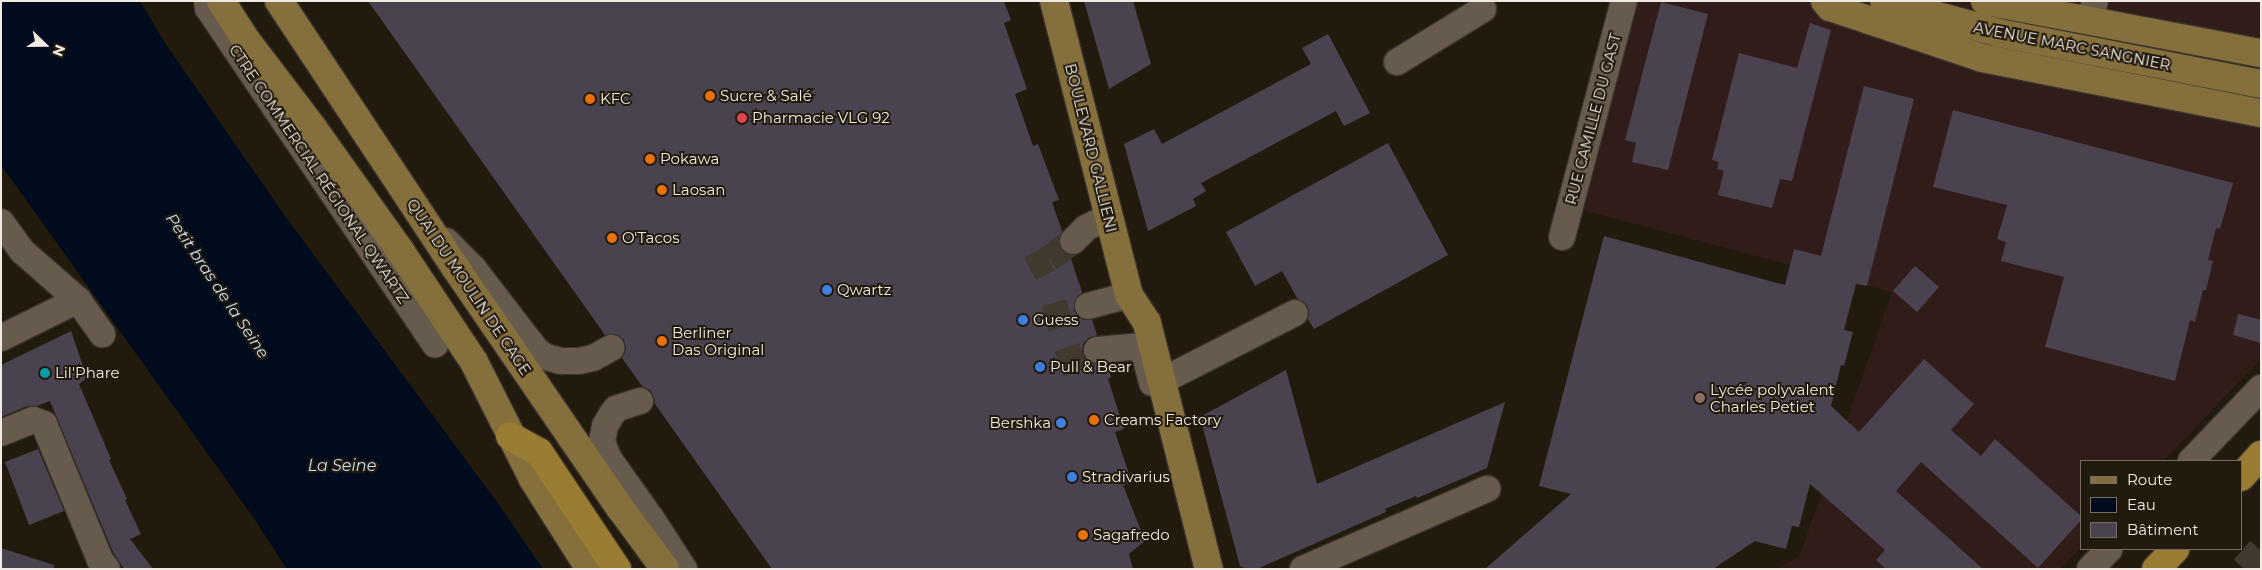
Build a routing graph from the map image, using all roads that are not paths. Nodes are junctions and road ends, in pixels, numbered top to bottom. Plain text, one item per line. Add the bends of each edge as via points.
1 (207, 1) edge
2 (221, 1) edge
3 (242, 1) edge
4 (280, 1) edge
5 (1054, 1) edge
6 (1624, 1) edge
7 (1825, 1) edge
8 (1884, 1) edge
9 (1985, 1) edge
10 (1483, 9) dead end
11 (2093, 11) edge
12 (2261, 53) edge
13 (1397, 62) dead end
14 (2261, 84) edge
15 (2261, 113) edge
16 (313, 128) junction
17 (1108, 217) junction
18 (423, 219) junction
19 (1, 222) edge
20 (1562, 237) dead end
21 (1073, 241) tunnel mouth
22 (1129, 295) junction
23 (78, 300) junction
24 (1088, 306) tunnel mouth
25 (1295, 314) dead end
26 (102, 334) dead end
27 (1, 338) edge
28 (435, 345) dead end
29 (1134, 347) junction
30 (611, 348) dead end
31 (1098, 350) tunnel mouth
32 (1162, 381) junction
33 (2261, 388) edge
34 (640, 401) dead end
35 (1, 433) edge
36 (510, 436) junction
37 (2261, 455) edge
38 (1181, 459) junction
39 (2192, 460) edge
40 (2242, 476) edge
41 (1487, 489) dead end
42 (2108, 550) edge
43 (2174, 550) edge
44 (99, 566) edge
45 (590, 569) edge
46 (617, 569) edge
47 (665, 569) edge
48 (684, 569) edge
49 (1191, 569) edge
50 (1209, 569) edge
51 (1302, 569) edge
52 (2090, 569) edge
53 (2156, 569) edge

1 - 28 street, CTRE COMMERCIAL RÉGIONAL QWARTZ via 208,8
2 - 16 main road via 246,40
3 - 16 main road via 311,103
4 - 18 main road, QUAI DU MOULIN DE CAGE
5 - 17 main road, BOULEVARD GALLIENI
6 - 20 street, RUE CAMILLE DU GAST
7 - 15 main road via 1840,10 1982,58
8 - 14 main road, AVENUE MARC SANGNIER via 1999,33
9 - 11 main road
10 - 13 street
11 - 12 main road
16 - 36 main road via 474,362
17 - 21 street via 1086,228
17 - 22 main road, BOULEVARD GALLIENI
18 - 30 street via 473,268 537,351 561,361 579,361
18 - 47 main road, QUAI DU MOULIN DE CAGE via 620,510
19 - 23 street via 22,251
22 - 24 street
22 - 29 main road, BOULEVARD GALLIENI via 1127,319
22 - 32 main road, BOULEVARD GALLIENI via 1147,323
23 - 26 street
23 - 27 street
25 - 32 street
29 - 31 street
29 - 38 street via 1145,356 1168,442
29 - 49 main road, BOULEVARD GALLIENI
32 - 38 main road, BOULEVARD GALLIENI
33 - 39 street
34 - 48 street via 616,409 605,426 602,442 608,459
35 - 44 street via 33,420 44,424
36 - 45 main road
36 - 46 highway via 539,452
37 - 40 highway
38 - 50 main road, BOULEVARD GALLIENI
41 - 51 street
42 - 52 street
43 - 53 highway

